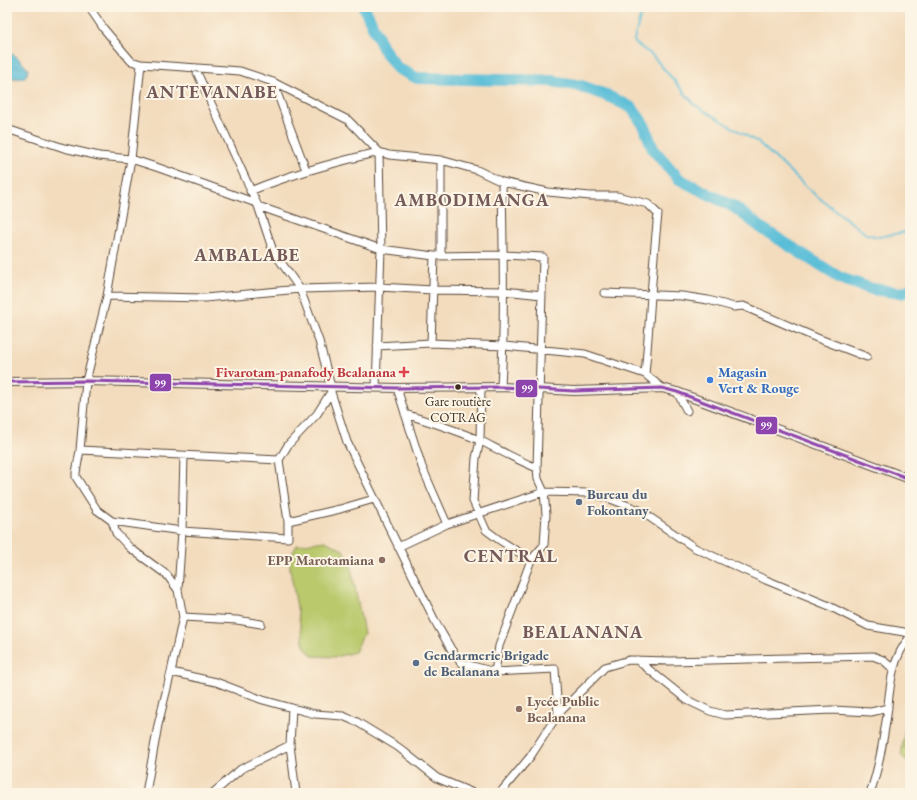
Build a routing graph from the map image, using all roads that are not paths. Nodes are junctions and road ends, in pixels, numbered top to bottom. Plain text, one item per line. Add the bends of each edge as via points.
1 (89, 7) edge
2 (140, 64) junction
3 (195, 68) junction
4 (274, 82) junction
5 (7, 129) edge
6 (379, 152) junction
7 (131, 159) junction
8 (441, 160) junction
9 (306, 170) junction
10 (502, 182) junction
11 (250, 191) junction
12 (257, 205) junction
13 (381, 249) junction
14 (503, 255) junction
15 (437, 256) junction
16 (379, 287) junction
17 (300, 289) junction
18 (433, 290) junction
19 (504, 291) junction
20 (604, 293) dead end
21 (542, 295) junction
22 (107, 296) junction
23 (651, 296) junction
24 (431, 343) junction
25 (377, 346) junction
26 (504, 346) junction
27 (540, 349) junction
28 (867, 357) dead end
29 (645, 374) junction
30 (86, 381) junction
31 (7, 382) edge
32 (376, 387) junction
33 (481, 387) junction
34 (501, 387) junction
35 (396, 388) junction
36 (538, 388) junction
37 (662, 388) junction
38 (331, 389) junction
39 (677, 392) junction
40 (686, 411) dead end
41 (406, 414) junction
42 (480, 441) junction
43 (80, 450) junction
44 (184, 456) junction
45 (280, 460) junction
46 (536, 468) junction
47 (910, 480) edge
48 (544, 492) junction
49 (374, 499) junction
50 (479, 514) junction
51 (288, 521) junction
52 (112, 522) junction
53 (447, 524) junction
54 (182, 531) junction
55 (398, 547) junction
56 (531, 560) junction
57 (178, 590) junction
58 (183, 617) junction
59 (261, 624) dead end
60 (910, 633) edge
61 (910, 637) edge
62 (637, 660) junction
63 (893, 668) junction
64 (171, 672) junction
65 (495, 672) junction
66 (292, 708) junction
67 (888, 708) junction
68 (558, 714) junction
69 (290, 745) junction
70 (503, 791) edge
71 (146, 793) edge
72 (213, 793) edge
73 (296, 793) edge
74 (473, 793) edge
75 (870, 793) edge

1 - 2 street via 131,61
2 - 3 street
2 - 7 street
3 - 4 street via 240,71
3 - 11 street
4 - 6 street via 348,120
4 - 9 street
5 - 7 street via 64,148 99,156
6 - 8 street
6 - 9 street
6 - 13 street
7 - 12 street
7 - 22 street
8 - 10 street via 477,170
8 - 15 street
9 - 11 street
10 - 14 street
10 - 23 street via 548,192 617,196 648,204 658,214
11 - 12 street
12 - 13 street
12 - 17 street via 273,251
13 - 15 street
13 - 16 street
14 - 15 street
14 - 19 street
14 - 21 street via 543,257
15 - 18 street
16 - 17 street
16 - 18 street
16 - 25 street
17 - 22 street via 205,298
17 - 38 street
18 - 19 street
18 - 24 street
19 - 21 street
19 - 26 street
20 - 23 street
21 - 27 street
22 - 30 street
23 - 28 street via 682,296 734,307 743,306
23 - 29 street
24 - 25 street
24 - 26 street
25 - 32 street
26 - 27 street
26 - 34 street
27 - 29 street via 585,354
27 - 36 street
29 - 37 street
30 - 31 street
30 - 38 street
30 - 43 street
32 - 35 street
32 - 38 street
33 - 34 street
33 - 35 street
33 - 42 street
34 - 36 street
35 - 41 street
36 - 37 street via 574,391
36 - 46 street
37 - 39 street
38 - 45 street via 317,414 288,445
38 - 49 street via 347,442
39 - 40 street
39 - 47 street
41 - 42 street
41 - 53 street via 422,467
42 - 46 street
42 - 50 street via 476,458 473,501
43 - 44 street
43 - 52 street via 76,477 97,510
44 - 45 street
44 - 54 street
45 - 51 street
46 - 48 street
48 - 50 street
48 - 56 street via 544,545
48 - 60 street via 588,492 608,498 639,510 695,548 827,605 868,626
49 - 51 street
49 - 55 street
50 - 53 street
50 - 56 street via 486,530
51 - 54 street via 288,538
52 - 54 street
52 - 57 street via 116,533 130,548 167,575
53 - 55 street
54 - 57 street
55 - 65 street via 436,623 460,662
56 - 65 street via 499,646
57 - 58 street
58 - 59 street
58 - 64 street
61 - 63 street
62 - 63 street via 873,656
62 - 67 street via 687,700 725,715 832,710 870,712
62 - 68 street via 604,668
63 - 67 street
64 - 66 street via 216,682
64 - 71 street via 158,725
65 - 68 street via 556,669
66 - 69 street
66 - 74 street via 315,714 343,716 357,722 398,747 437,778
67 - 75 street via 875,781
68 - 70 street via 530,757
69 - 72 street via 241,769
69 - 73 street

